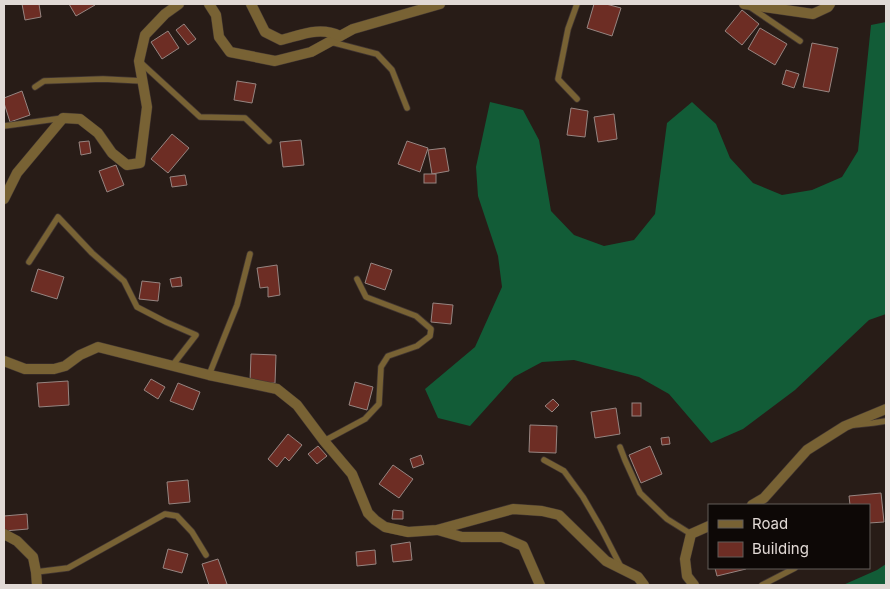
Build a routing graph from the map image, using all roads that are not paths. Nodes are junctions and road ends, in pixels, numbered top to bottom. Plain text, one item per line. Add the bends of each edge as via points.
1 (179, 4) edge
2 (209, 4) edge
3 (251, 4) edge
4 (440, 4) edge
5 (577, 4) edge
6 (745, 4) edge
7 (830, 4) edge
8 (425, 6) edge
9 (340, 36) junction
10 (330, 42) junction
11 (800, 42) dead end
12 (140, 61) junction
13 (143, 81) junction
14 (35, 87) dead end
15 (577, 99) dead end
16 (407, 108) dead end
17 (62, 118) junction
18 (4, 126) edge
19 (269, 141) dead end
20 (4, 199) edge
21 (250, 254) dead end
22 (29, 262) dead end
23 (357, 279) dead end
24 (4, 361) edge
25 (172, 366) junction
26 (209, 375) junction
27 (886, 409) edge
28 (886, 421) edge
29 (845, 426) junction
30 (324, 441) junction
31 (620, 447) dead end
32 (544, 460) dead end
33 (754, 504) edge
34 (708, 526) edge
35 (437, 530) junction
36 (4, 534) edge
37 (691, 534) junction
38 (206, 555) dead end
39 (622, 569) junction
40 (793, 569) edge
41 (36, 572) junction
42 (36, 585) edge
43 (540, 585) edge
44 (644, 585) edge
45 (694, 585) edge
46 (762, 585) edge

1 - 12 street via 145,35
2 - 10 street via 216,15 219,37 230,52 275,61 311,52
3 - 9 street via 265,32 280,40 314,31
4 - 8 street
5 - 15 lane via 558,79
6 - 7 street via 813,14
6 - 11 lane
8 - 9 street
9 - 10 street
10 - 16 lane via 377,54 392,70
12 - 13 street
12 - 19 lane via 200,117 245,118
13 - 14 lane via 44,81
13 - 17 street via 148,107 140,162 127,165 112,153 98,133 80,119
17 - 18 lane
17 - 20 street via 17,173
21 - 26 lane via 237,305
22 - 25 lane via 58,218 124,281 137,307 196,335
23 - 30 lane via 366,298 416,316 431,329 430,336 417,346 388,356 380,367 379,404 365,419
24 - 25 street via 24,369 54,369 98,348
25 - 26 street
26 - 30 street via 277,389 297,405
27 - 29 street
28 - 29 lane
29 - 33 street via 807,450 764,498
30 - 35 street via 352,474 368,513 375,520 408,532
31 - 37 lane via 640,493 667,519
32 - 39 lane via 564,471 583,497
34 - 37 street
35 - 39 street via 513,509 542,511 559,515 606,561
35 - 43 street via 462,538 502,538 523,546
36 - 41 street via 17,540 33,557
37 - 45 street via 685,559 687,576
38 - 41 lane via 177,516 165,514 68,568
39 - 44 street via 638,577
40 - 46 lane
41 - 42 street

